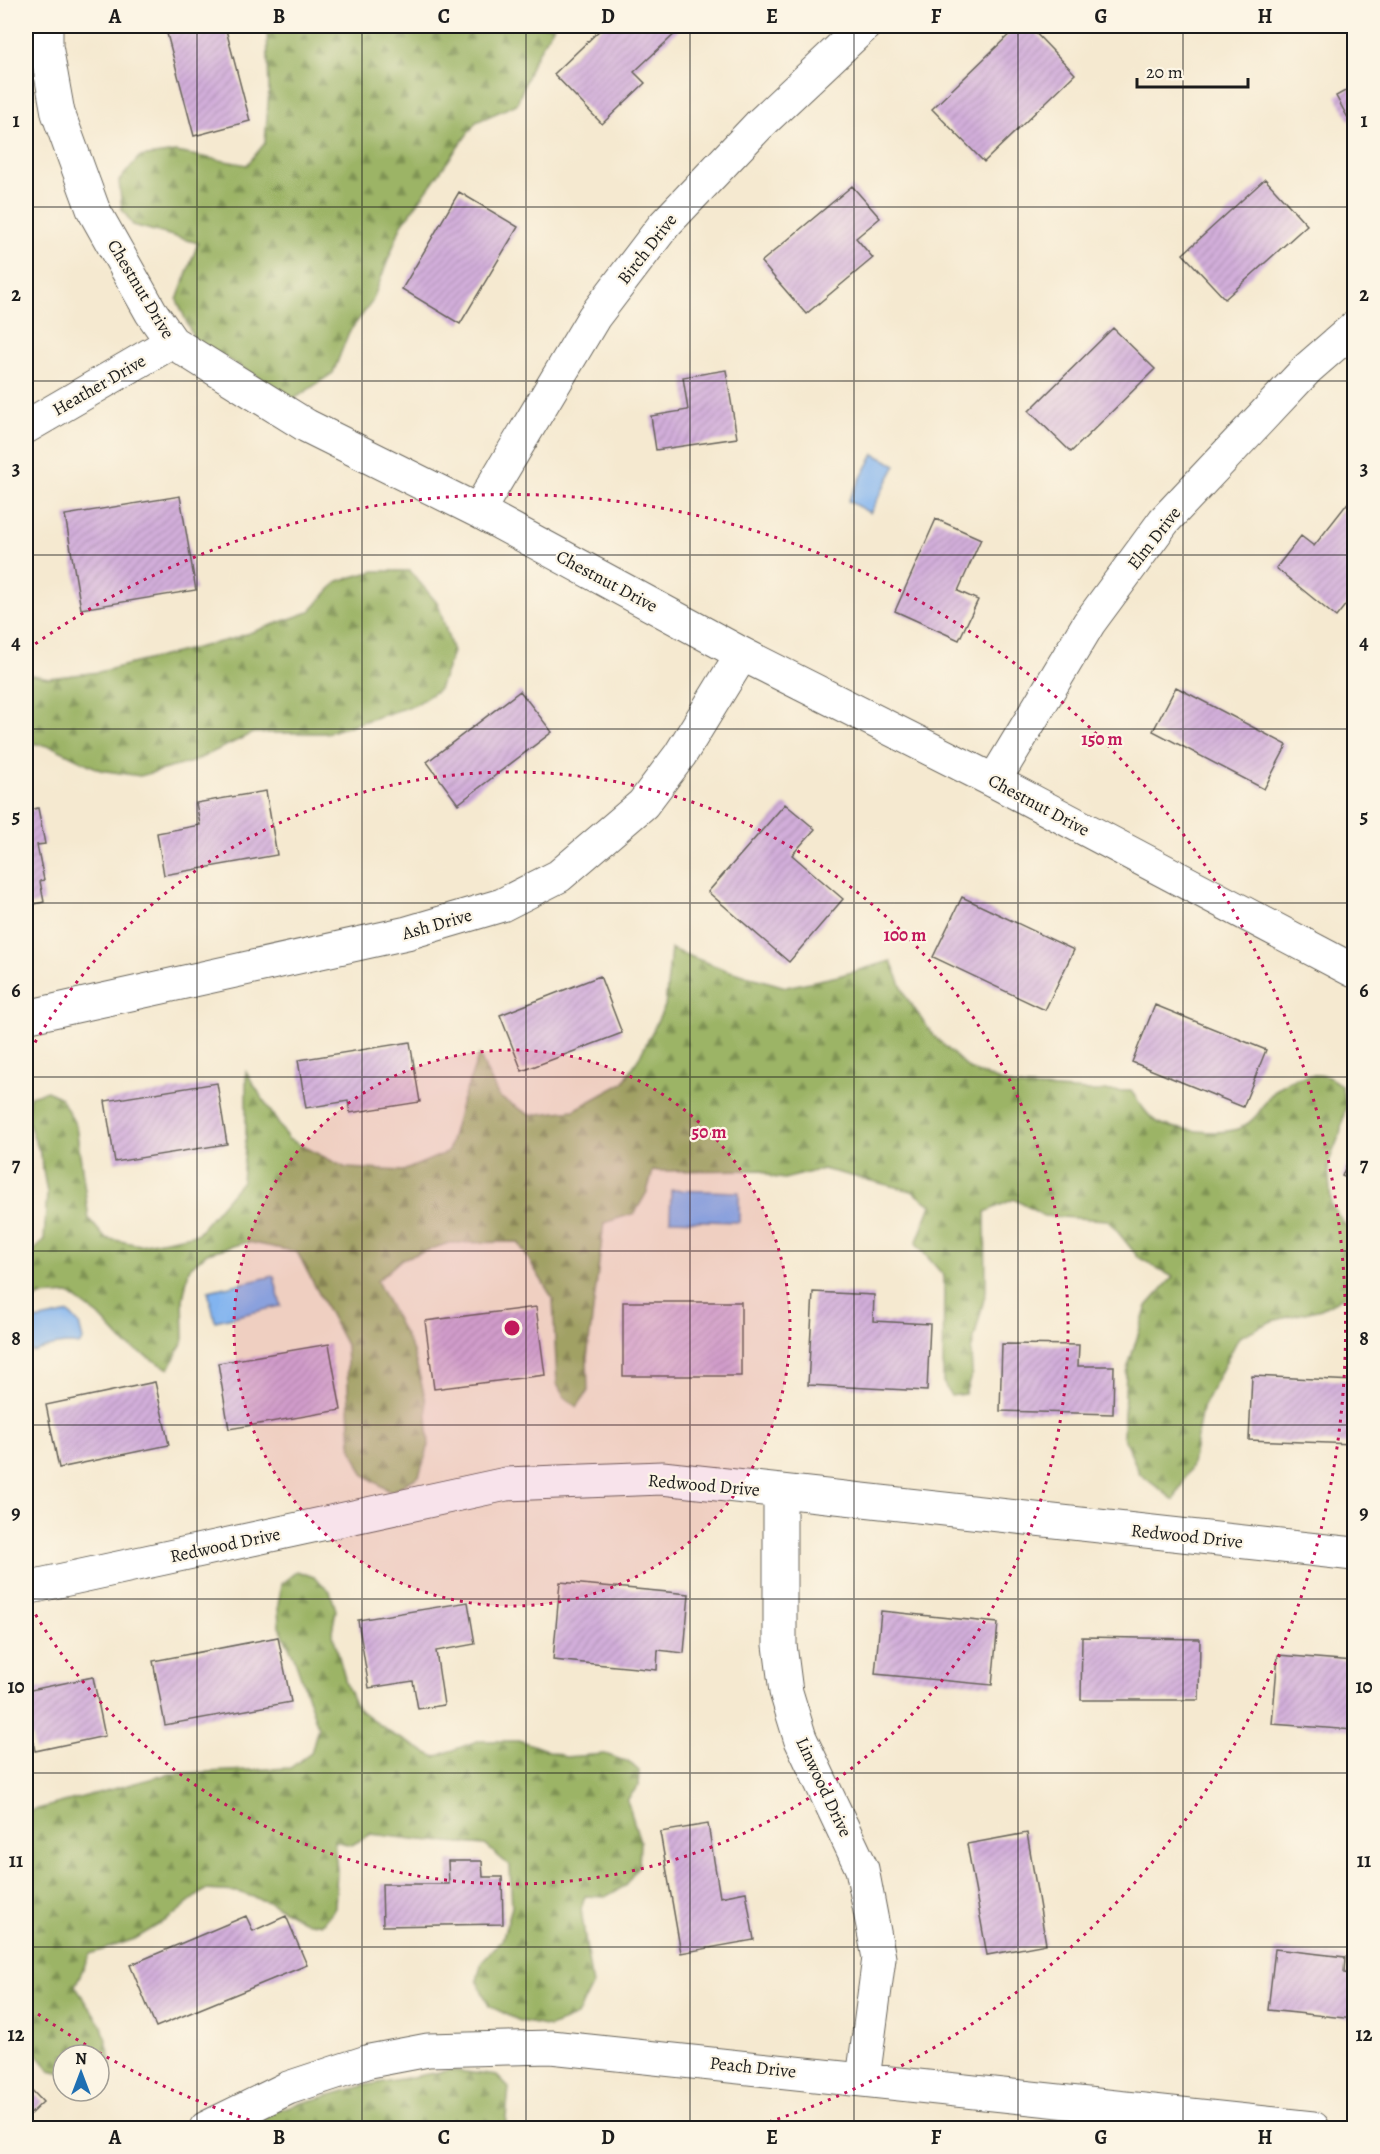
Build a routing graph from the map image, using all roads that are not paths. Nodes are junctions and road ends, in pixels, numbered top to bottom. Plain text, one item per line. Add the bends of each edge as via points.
1 (46, 26) edge
2 (864, 26) edge
3 (1354, 328) edge
4 (172, 342) junction
5 (26, 427) edge
6 (478, 511) junction
7 (742, 654) junction
8 (994, 781) junction
9 (1354, 971) edge
10 (26, 1017) edge
11 (780, 1492) junction
12 (1354, 1554) edge
13 (26, 1588) edge
14 (863, 2079) junction
15 (206, 2128) edge
16 (1313, 2128) edge

1 - 4 street, Chestnut Drive via 58,113 93,208
2 - 6 street, Birch Drive via 759,125 664,225 594,317
3 - 8 street, Elm Drive via 1308,368 1164,521 1089,623
4 - 5 street, Heather Drive
4 - 6 street, Chestnut Drive via 307,426
6 - 7 street, Chestnut Drive
7 - 8 street, Chestnut Drive
7 - 10 street, Ash Drive via 680,755 643,804 559,876 502,905 407,933
8 - 9 street, Chestnut Drive
11 - 12 street, Redwood Drive
11 - 13 street, Redwood Drive via 662,1478 506,1484
11 - 14 street, Linwood Drive via 780,1645 786,1692 800,1738 862,1869 879,1958
14 - 15 street, Peach Drive via 551,2047 428,2050 370,2061 288,2088
14 - 16 street, Peach Drive

